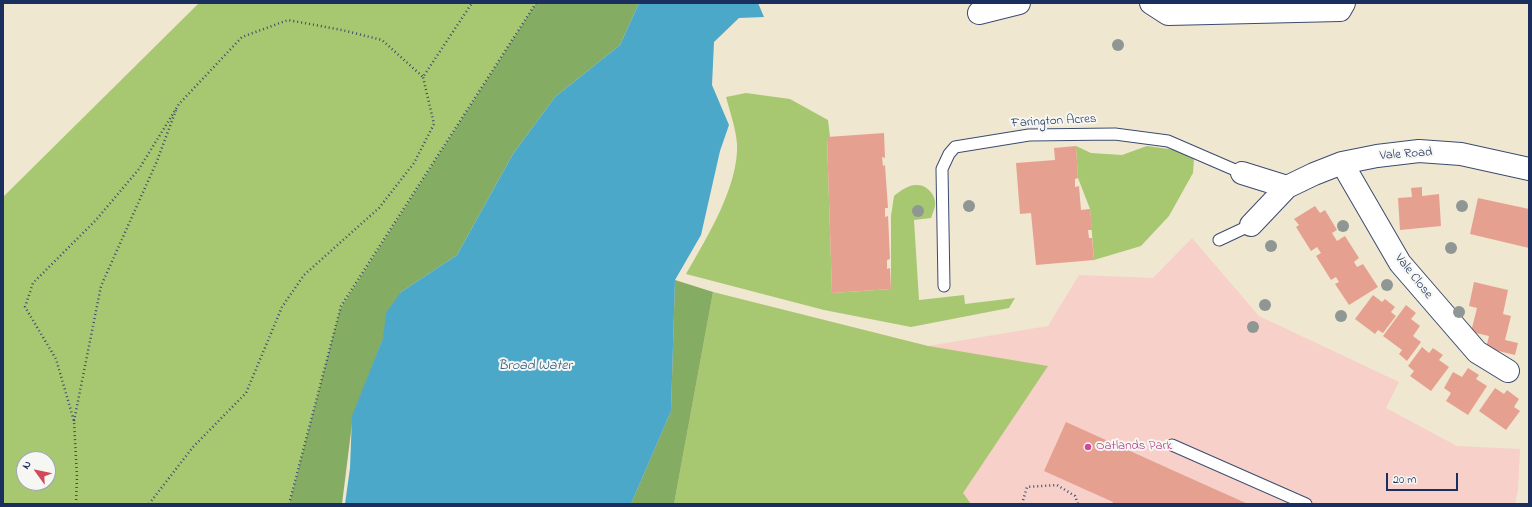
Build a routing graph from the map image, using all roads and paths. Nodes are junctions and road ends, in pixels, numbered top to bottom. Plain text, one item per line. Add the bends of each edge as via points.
1 (472, 3) edge
2 (536, 3) edge
3 (1019, 3) edge
4 (1152, 3) edge
5 (1344, 3) edge
6 (1204, 8) edge
7 (979, 13) dead end
8 (423, 77) junction
9 (179, 104) junction
10 (1342, 163) junction
11 (1529, 168) edge
12 (1242, 173) joint
13 (1287, 187) junction
14 (1251, 225) joint
15 (1219, 240) dead end
16 (944, 286) dead end
17 (1508, 371) dead end
18 (74, 421) junction
19 (1172, 445) dead end
20 (76, 504) edge
21 (149, 504) edge
22 (289, 504) edge
23 (1022, 504) edge
24 (1078, 504) edge
25 (1306, 504) edge

1 - 8 path
2 - 22 path via 341,306
3 - 7 street
4 - 6 street via 1168,14
5 - 6 street via 1340,10
8 - 9 path via 382,40 288,20 242,37
8 - 21 path via 434,124 414,163 379,208 304,275 282,307 246,392 193,447
9 - 18 path via 157,161 101,286
9 - 18 path via 139,169 96,220 33,283 24,307 56,359
10 - 11 street, Vale Road via 1419,151 1461,154
10 - 13 street, Vale Road
10 - 17 street, Vale Close via 1400,263 1477,352
12 - 13 street
12 - 16 lane, Farington Acres via 1168,141 1115,134 1029,135 955,147 942,169
13 - 14 street, Vale Road
14 - 15 lane
18 - 20 path
19 - 25 lane
23 - 24 path via 1027,487 1057,485 1075,496

